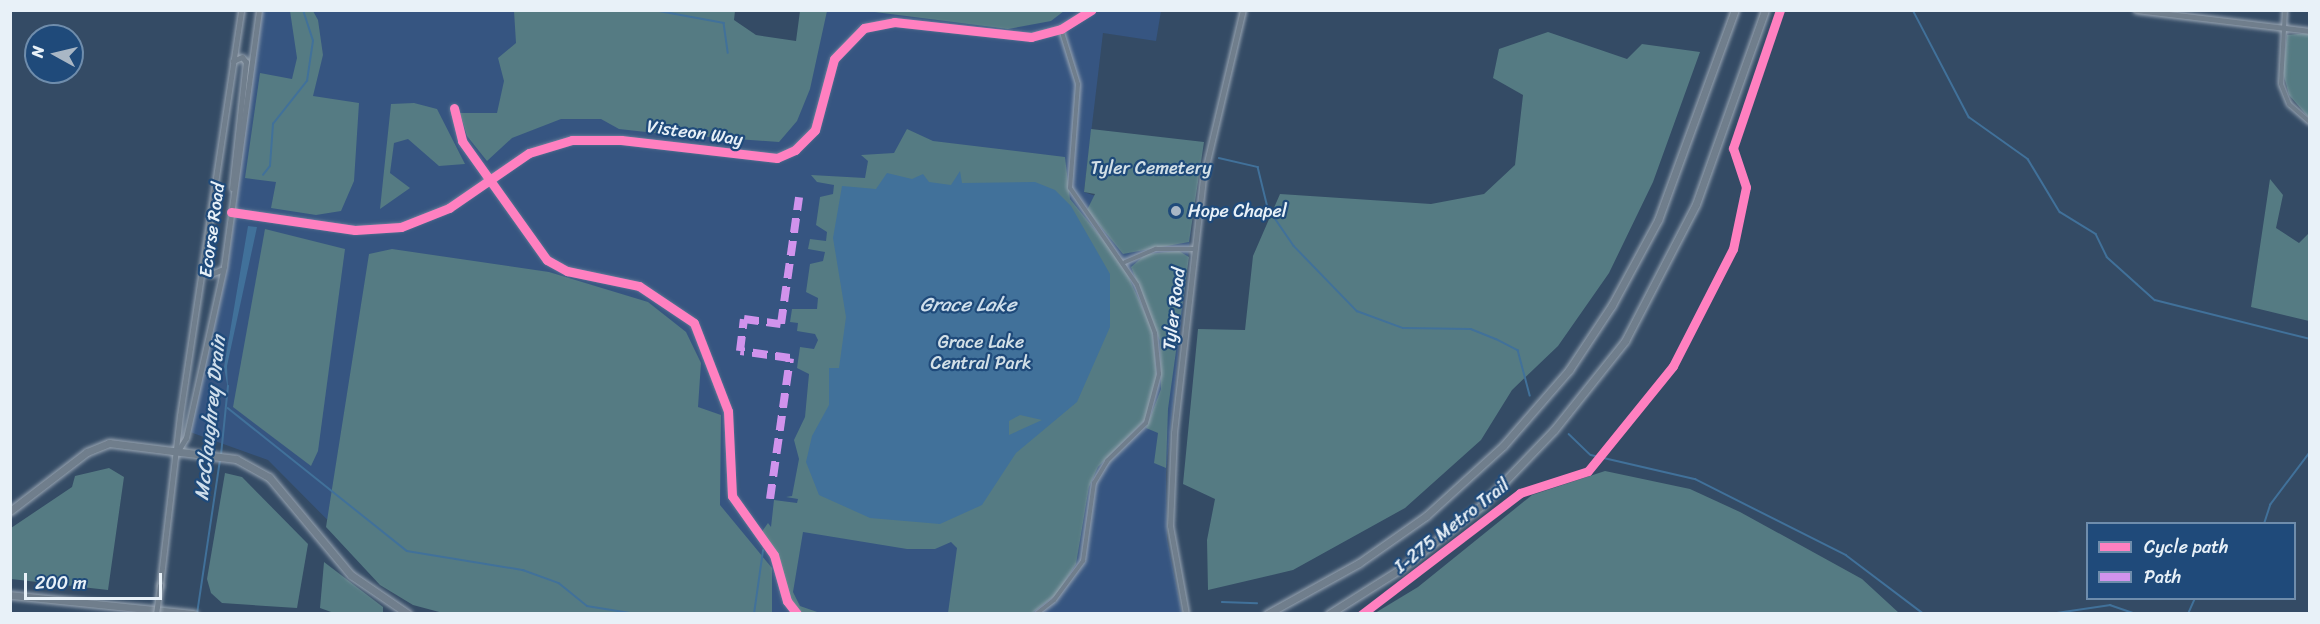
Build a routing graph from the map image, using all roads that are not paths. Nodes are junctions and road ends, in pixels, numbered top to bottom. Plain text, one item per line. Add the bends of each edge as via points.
1 (241, 10) edge
2 (259, 10) edge
3 (1091, 10) edge
4 (1243, 10) edge
5 (1735, 10) edge
6 (1765, 10) edge
7 (2136, 10) edge
8 (2285, 10) edge
9 (2283, 28) junction
10 (1061, 29) junction
11 (2310, 31) edge
12 (233, 61) junction
13 (454, 108) dead end
14 (2310, 122) edge
15 (490, 177) junction
16 (233, 193) junction
17 (231, 212) junction
18 (1195, 249) junction
19 (1125, 262) junction
20 (203, 266) junction
21 (224, 266) junction
22 (179, 449) junction
23 (10, 511) edge
24 (10, 595) edge
25 (182, 612) edge
26 (156, 614) edge
27 (194, 614) edge
28 (408, 614) edge
29 (797, 614) edge
30 (1036, 614) edge
31 (1186, 614) edge
32 (1267, 614) edge
33 (1329, 614) edge

1 - 12 main road, Ecorse Road
2 - 16 main road, Ecorse Road
3 - 10 street, Visteon Way
4 - 18 street, Tyler Road via 1209,148
5 - 32 highway via 1658,220 1624,286 1569,370 1503,446 1426,516 1359,563
6 - 33 highway via 1696,204 1625,341 1554,430 1481,506 1399,570
7 - 9 street
8 - 9 street
9 - 11 street
9 - 14 street via 2281,84 2289,104
10 - 15 street, Visteon Way via 1020,37 898,22 864,28 834,59 815,130 795,150 777,158 589,139 529,153
10 - 19 street via 1078,84 1070,188
12 - 16 main road via 242,57 246,62 230,171
12 - 20 main road, Ecorse Road
13 - 15 street via 459,136
15 - 17 street, Visteon Way via 440,214 387,229 355,230
15 - 29 street via 552,263 639,286 692,321 728,411 732,496 774,555 787,601
16 - 17 main road, Ecorse Road
17 - 21 main road, Ecorse Road
18 - 19 street via 1156,249
18 - 31 street, Tyler Road via 1169,499 1171,539
19 - 30 street via 1155,333 1156,396 1144,426 1107,461 1094,483 1083,561 1054,600
20 - 21 main road via 213,275
20 - 22 main road, Ecorse Road
21 - 22 main road, Ecorse Road
22 - 23 highway via 126,441 101,445
22 - 26 main road, Ecorse Road, bridge
22 - 28 highway via 225,457 261,470 342,566
24 - 25 highway
25 - 27 highway

